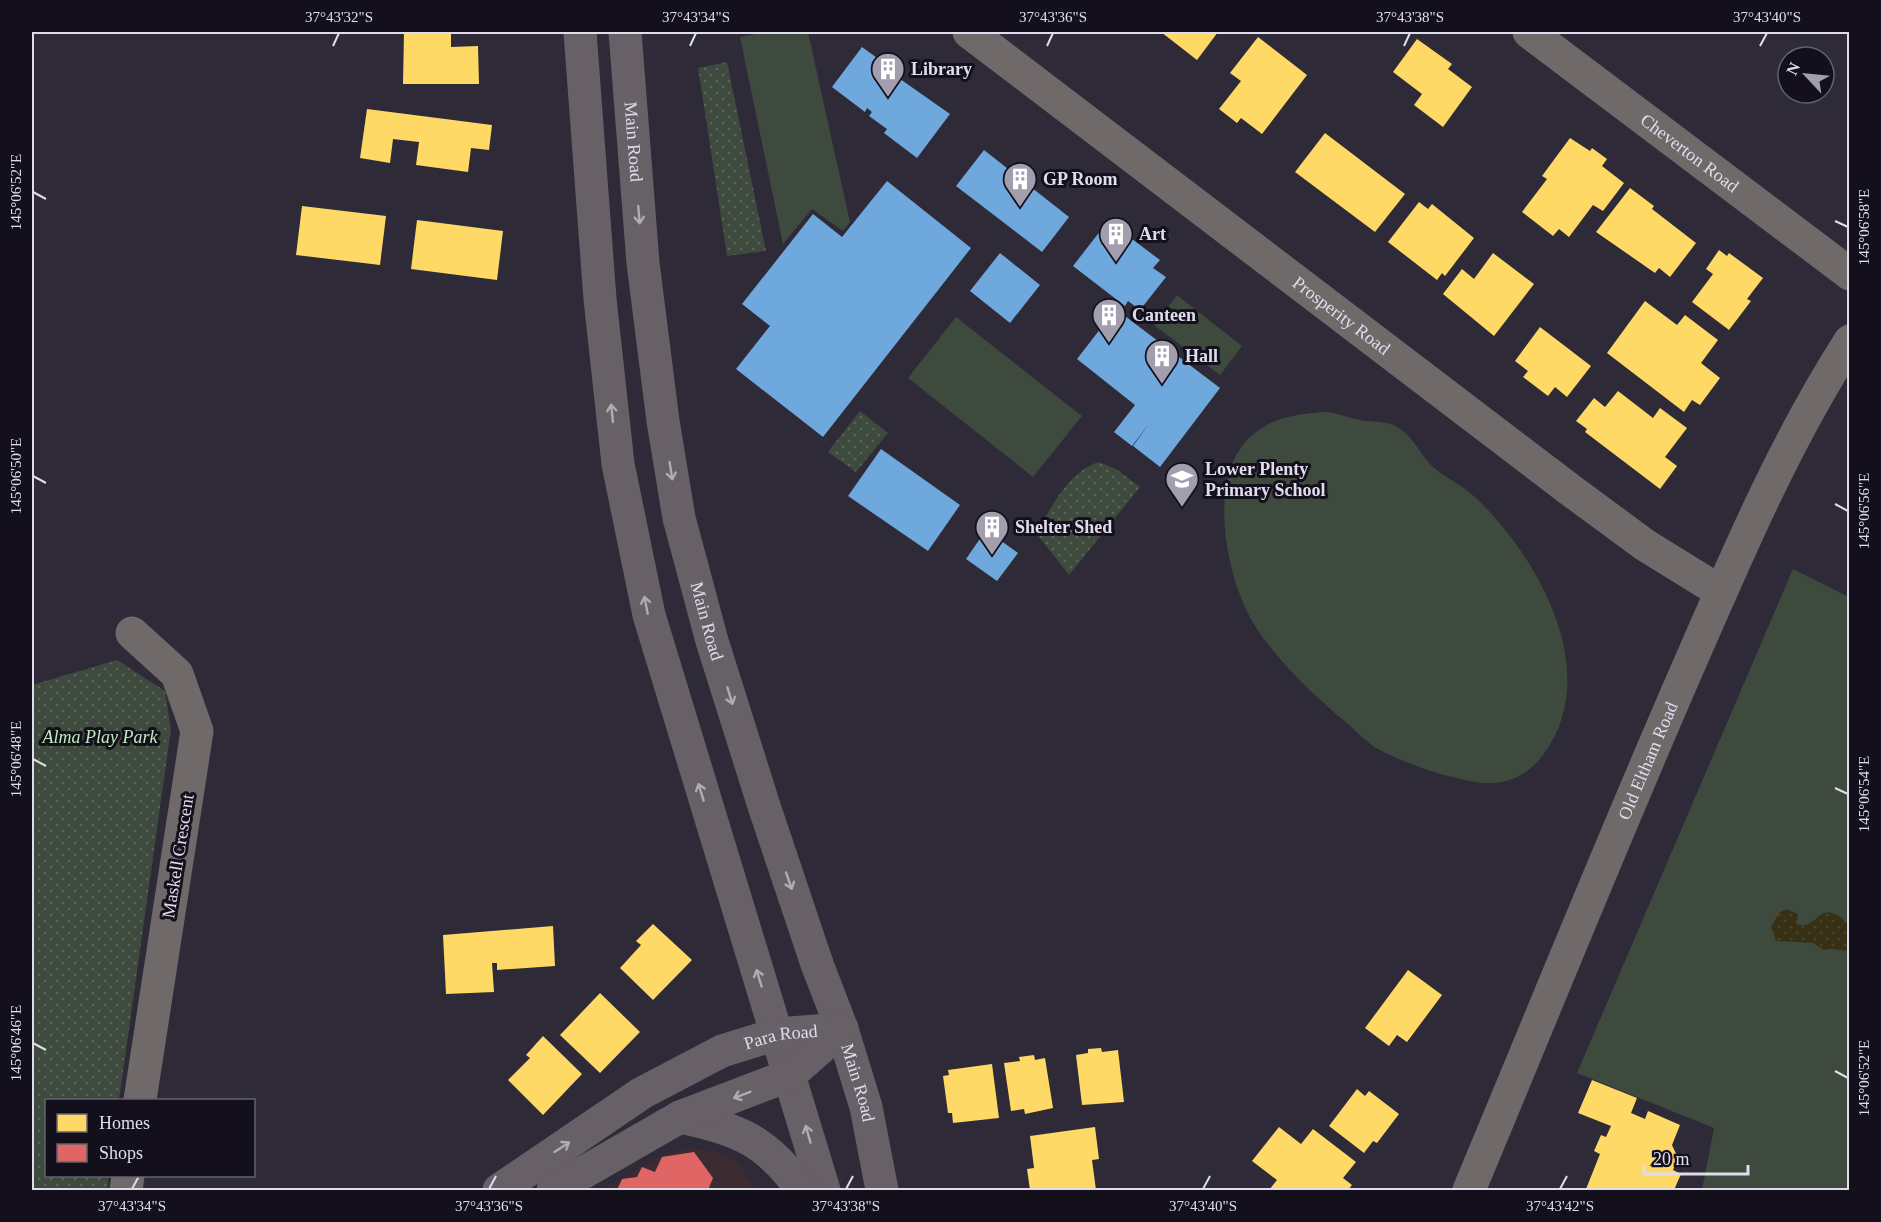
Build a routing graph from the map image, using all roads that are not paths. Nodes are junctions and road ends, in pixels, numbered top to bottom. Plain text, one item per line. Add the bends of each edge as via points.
1 (580, 32) edge
2 (625, 32) edge
3 (969, 32) edge
4 (1529, 32) edge
5 (1850, 274) edge
6 (1850, 341) edge
7 (1721, 592) junction
8 (132, 633) dead end
9 (842, 1029) junction
10 (777, 1034) junction
11 (790, 1075) junction
12 (140, 1099) edge
13 (680, 1117) junction
14 (510, 1187) edge
15 (553, 1191) edge
16 (802, 1191) edge
17 (824, 1191) edge
18 (882, 1191) edge
19 (1469, 1191) edge

10 -> 1 main road via 648,615 620,475 600,299
2 -> 9 main road, Main Road via 643,263 679,518 712,641 764,807
3 - 7 street, Prosperity Road via 1591,505 1645,545
4 - 5 street, Cheverton Road
6 - 7 street, Old Eltham Road via 1776,472
7 - 19 street, Old Eltham Road
8 - 12 street, Maskell Crescent via 177,674 197,730
9 - 10 main road, Para Road
9 - 11 main road, Para Road
9 - 18 main road, Main Road via 866,1107
10 - 11 main road
14 -> 10 main road, Para Road via 642,1093 722,1051
11 -> 13 main road, Para Road
17 -> 11 main road
13 - 15 main road, Para Road
13 - 16 main road via 748,1137 785,1165

